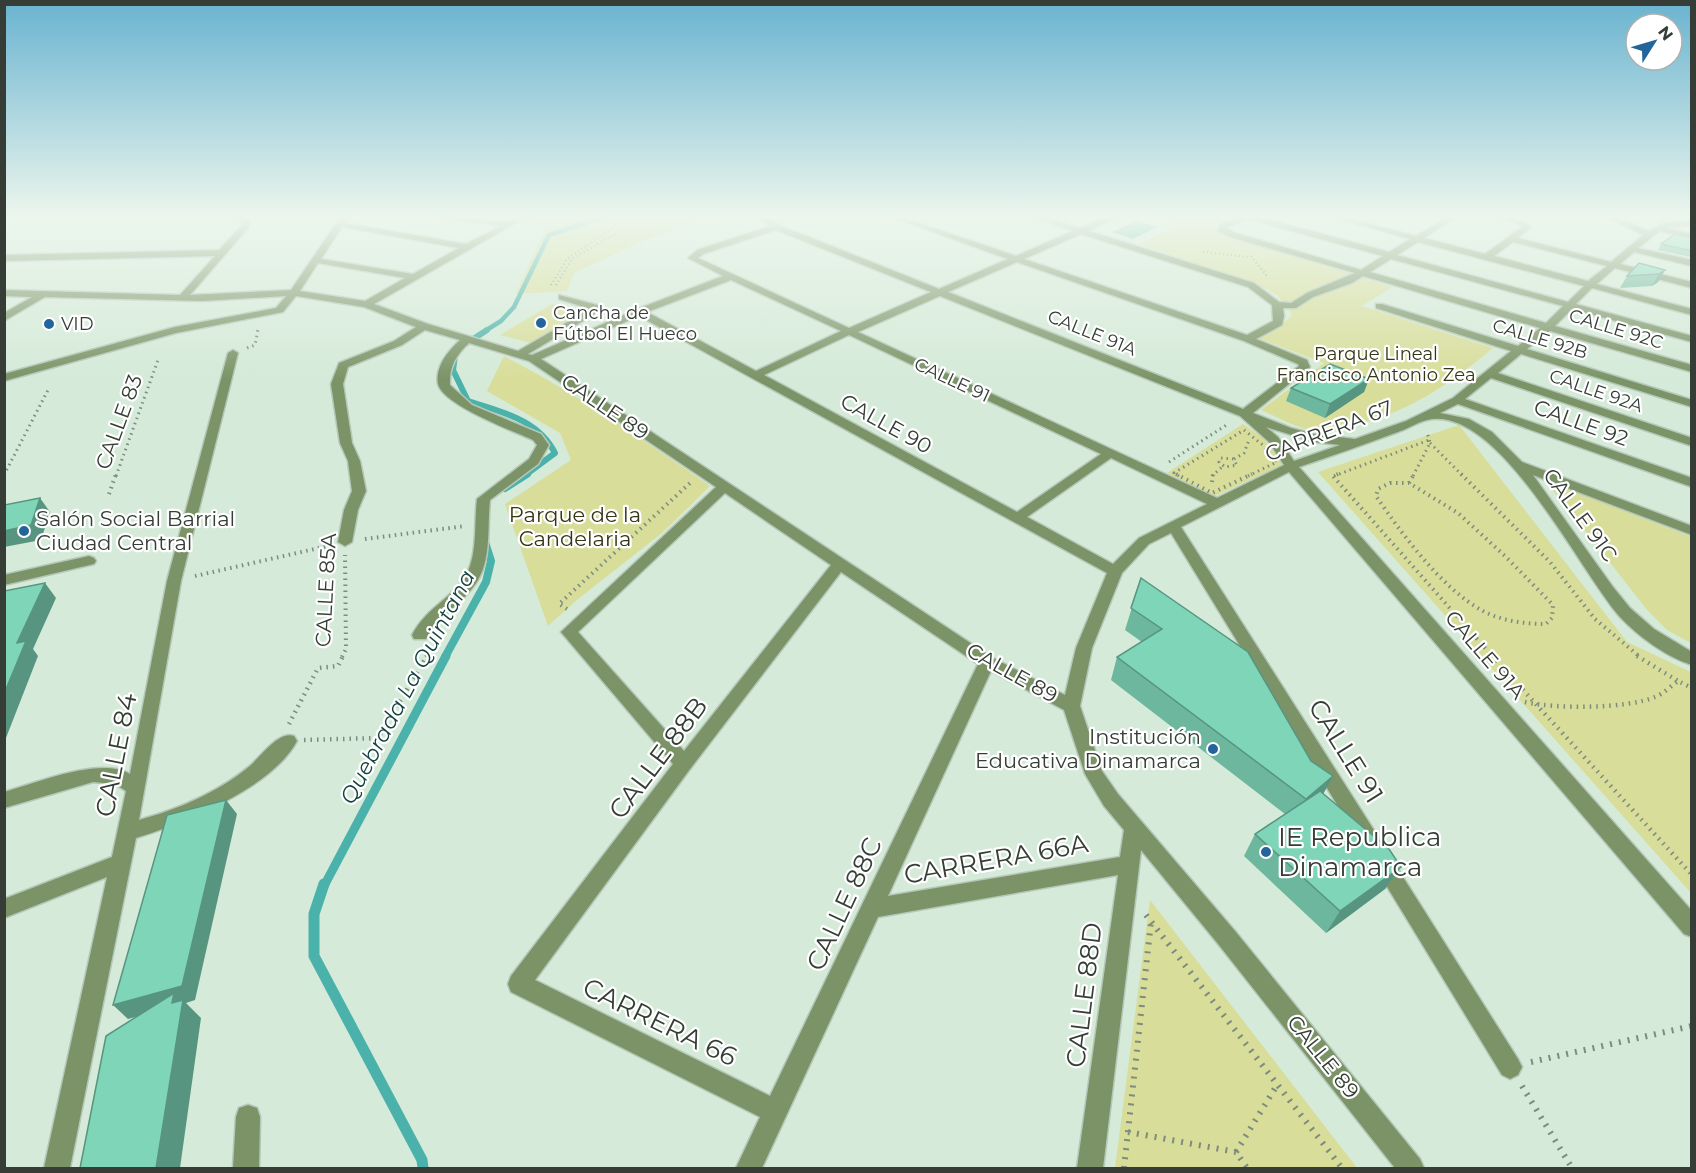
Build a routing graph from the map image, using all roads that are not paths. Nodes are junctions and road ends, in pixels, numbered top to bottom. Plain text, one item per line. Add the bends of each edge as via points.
1 (206, 271) edge
2 (307, 271) edge
3 (378, 271) edge
4 (426, 271) edge
5 (716, 271) edge
6 (883, 271) edge
7 (989, 271) edge
8 (1050, 271) edge
9 (1206, 271) edge
10 (1352, 271) edge
11 (1363, 271) edge
12 (1448, 271) edge
13 (1537, 271) edge
14 (1608, 271) edge
15 (1633, 271) edge
16 (1359, 273) junction
17 (415, 277) junction
18 (729, 277) junction
19 (1590, 285) junction
20 (1692, 285) edge
21 (4, 293) edge
22 (294, 293) junction
23 (937, 293) junction
24 (43, 294) junction
25 (557, 294) road end
26 (183, 297) junction
27 (366, 304) junction
28 (1280, 305) road end
29 (1570, 305) junction
30 (1379, 306) dead end
31 (639, 312) junction
32 (1692, 312) edge
33 (4, 318) edge
34 (424, 326) junction
35 (1549, 326) junction
36 (848, 332) junction
37 (467, 339) junction
38 (1248, 339) junction
39 (1692, 339) edge
40 (1520, 350) junction
41 (233, 353) dead end
42 (526, 357) junction
43 (1692, 369) edge
44 (1490, 374) junction
45 (756, 375) junction
46 (4, 378) edge
47 (1457, 399) junction
48 (1692, 404) edge
49 (1244, 414) junction
50 (1425, 416) junction
51 (1692, 442) edge
52 (1354, 443) junction
53 (1110, 453) junction
54 (1518, 465) junction
55 (1291, 466) junction
56 (1692, 483) edge
57 (724, 486) junction
58 (1216, 503) junction
59 (1017, 518) junction
60 (1173, 525) junction
61 (1692, 531) edge
62 (345, 542) road end
63 (88, 561) dead end
64 (839, 564) junction
65 (1115, 571) junction
66 (4, 580) edge
67 (420, 635) road end
68 (1692, 658) edge
69 (987, 662) junction
70 (1071, 706) junction
71 (284, 741) road end
72 (684, 764) junction
73 (136, 788) junction
74 (4, 800) edge
75 (1134, 828) junction
76 (127, 832) junction
77 (120, 863) junction
78 (1130, 864) junction
79 (872, 908) junction
80 (4, 909) edge
81 (1692, 927) edge
82 (519, 984) joint
83 (1510, 1067) road end
84 (775, 1111) junction
85 (248, 1117) dead end
86 (57, 1168) edge
87 (246, 1168) edge
88 (749, 1168) edge
89 (1090, 1168) edge
90 (1411, 1168) edge

1 - 26 street
2 - 22 street
3 - 17 street
4 - 17 street
5 - 18 street, CALLE 91
6 - 23 street, CALLE 91A
7 - 23 street
8 - 38 street
9 - 38 street via 1251,285 1278,306 1278,323
10 - 16 street, CALLE 92C
11 - 16 street
12 - 29 street
13 - 19 street
14 - 19 street, CARRERA 67
15 - 20 street
16 - 28 street via 1293,306
16 - 35 street, CALLE 92C
17 - 27 street
18 - 31 street
18 - 36 street, CALLE 91
19 - 29 street, CARRERA 67
19 - 32 street
21 - 24 street, CALLE 89
22 - 26 street, CALLE 89
22 - 27 street, CALLE 89
22 - 46 street via 279,310 175,330
23 - 36 street
23 - 49 street, CALLE 91A
24 - 26 street, CALLE 89
24 - 33 street
25 - 42 street via 598,308
27 - 34 street, CALLE 89
29 - 35 street, CARRERA 67
29 - 39 street
30 - 40 street, CALLE 92B
31 - 42 street
31 - 45 street, CALLE 90
34 - 37 street, CALLE 89
34 - 62 street, CALLE 85A via 398,343 343,365 337,384 358,491
35 - 40 street, CARRERA 67
35 - 43 street, CALLE 92C
36 - 45 street
36 - 53 street, CALLE 91
37 - 42 street, CALLE 89
37 - 67 street via 446,363 444,386 468,407 537,436 543,445 534,461 484,499 478,560 472,580 424,625
38 - 49 street via 1303,362 1305,367
40 - 44 street, CARRERA 67
40 - 48 street, CALLE 92B
41 - 73 street, CALLE 84 via 174,581
42 - 57 street, CALLE 89
44 - 47 street, CARRERA 67
44 - 51 street, CALLE 92A
45 - 59 street, CALLE 90
47 - 50 street, CARRERA 67
47 - 56 street, CALLE 92
49 - 52 street, CALLE 91A via 1287,431
49 - 55 street, CALLE 91A via 1274,440
50 - 52 street, CARRERA 67
50 - 54 street, CALLE 91C via 1452,418 1483,431
52 - 55 street, CARRERA 67
53 - 58 street, CALLE 91
53 - 59 street
54 - 61 street
54 - 68 street, CALLE 91C via 1624,612 1656,640
55 - 58 street, CARRERA 67
55 - 81 street, CALLE 91A
57 - 64 street, CALLE 89
57 - 72 street via 569,632
58 - 60 street, CARRERA 67
59 - 65 street, CALLE 90
60 - 65 street, CARRERA 67 via 1144,541
60 - 83 street, CALLE 91
63 - 66 street
64 - 69 street, CALLE 89
64 - 72 street, CALLE 88B
65 - 70 street, CARRERA 67 via 1084,648
69 - 70 street, CALLE 89
69 - 79 street, CALLE 88C
70 - 75 street, CALLE 89 via 1094,774
71 - 76 street via 270,761 222,796 186,813
72 - 82 street, CALLE 88B
73 - 74 street via 119,777 93,775
73 - 76 street, CALLE 84
75 - 78 street, CALLE 88D
75 - 90 street, CALLE 89
76 - 77 street, CALLE 84
77 - 80 street
77 - 86 street, CALLE 84
78 - 79 street, CARRERA 66A
78 - 89 street, CALLE 88D
79 - 84 street, CALLE 88C
82 - 84 street, CARRERA 66
84 - 88 street, CALLE 88C
85 - 87 street

